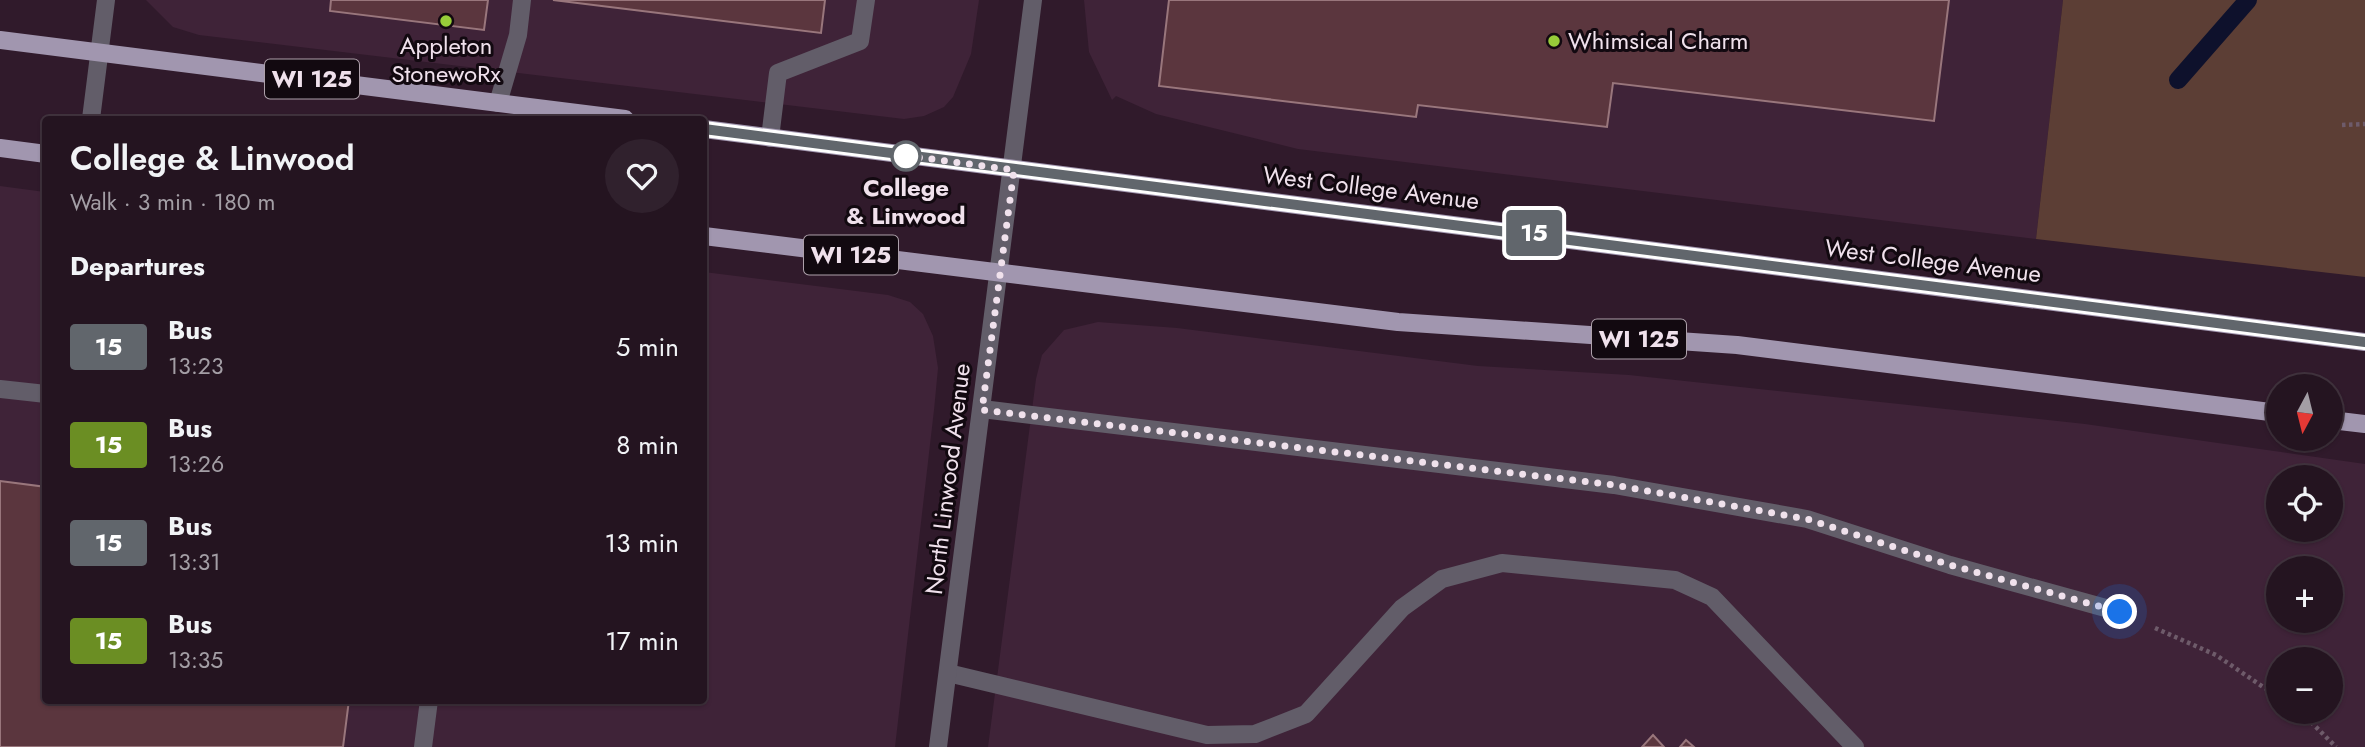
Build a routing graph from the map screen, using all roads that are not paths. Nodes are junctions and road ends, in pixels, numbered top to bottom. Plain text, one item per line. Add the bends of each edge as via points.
1 (106, 0) edge
2 (522, 0) edge
3 (866, 0) edge
4 (1033, 0) edge
5 (0, 40) edge
6 (100, 52) junction
7 (498, 103) junction
8 (91, 116) edge
9 (490, 116) edge
10 (601, 116) edge
11 (707, 129) edge
12 (770, 138) junction
13 (0, 148) edge
14 (42, 153) edge
15 (1014, 170) junction
16 (707, 236) edge
17 (999, 274) junction
18 (2365, 342) edge
19 (0, 389) edge
20 (42, 394) edge
21 (982, 410) junction
22 (2266, 411) edge
23 (2343, 421) edge
24 (2365, 424) edge
25 (2120, 612) road end
26 (948, 673) junction
27 (428, 704) edge
28 (423, 747) edge
29 (938, 747) edge
30 (1855, 747) edge

1 - 6 street
2 - 7 street via 518,35
3 - 12 street via 860,41 778,73
4 - 15 street, North Linwood Avenue
5 - 6 main road, WI 125
6 - 7 main road, WI 125
6 - 8 street
7 - 9 main road
7 - 10 main road, WI 125
11 - 12 main road, West College Avenue
12 - 15 main road, West College Avenue
13 - 14 main road
15 - 17 street, North Linwood Avenue
15 - 18 main road, West College Avenue
16 - 17 main road, WI 125
17 - 21 street, North Linwood Avenue
17 - 22 main road, WI 125 via 1398,322 1737,345
19 - 20 street
21 - 25 street via 1614,485 1793,517
21 - 26 street, North Linwood Avenue
23 - 24 main road
26 - 29 street, North Linwood Avenue
26 - 30 street via 1207,736 1255,734 1306,714 1402,608 1442,579 1502,563 1675,580 1712,597
27 - 28 street

